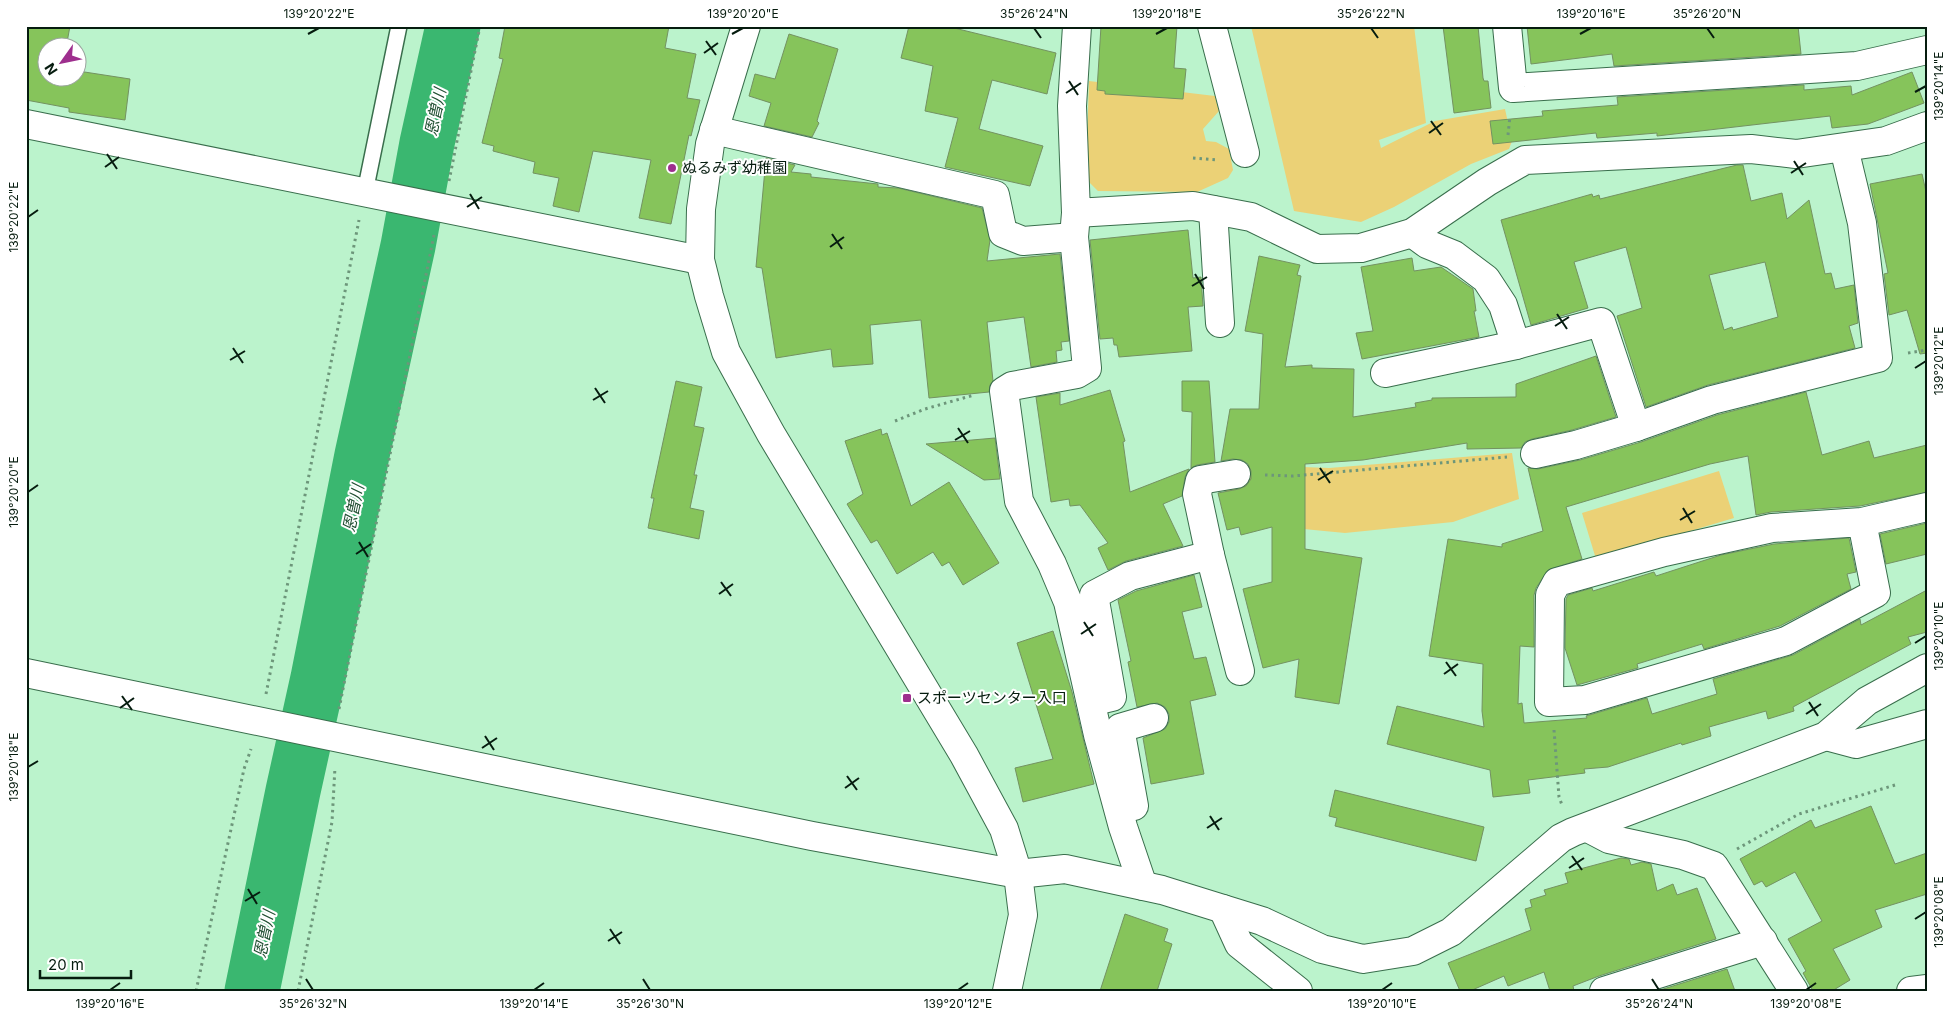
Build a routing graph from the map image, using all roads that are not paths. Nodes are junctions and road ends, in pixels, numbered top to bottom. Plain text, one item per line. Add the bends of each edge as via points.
1 (399, 26) edge
2 (746, 26) edge
3 (1077, 26) edge
4 (1212, 26) edge
5 (1507, 26) edge
6 (1927, 50) edge
7 (26, 124) edge
8 (1927, 126) edge
9 (714, 130) junction
10 (1844, 148) junction
11 (1245, 153) dead end
12 (369, 193) junction
13 (1213, 210) junction
14 (1075, 225) junction
15 (1412, 233) junction
16 (700, 260) junction
17 (1220, 324) dead end
18 (1516, 346) junction
19 (1385, 373) dead end
20 (1636, 427) junction
21 (1536, 454) road end
22 (1236, 474) road end
23 (1927, 507) edge
24 (1862, 522) junction
25 (1210, 555) junction
26 (1927, 668) edge
27 (1240, 671) dead end
28 (26, 673) edge
29 (1092, 702) junction
30 (1154, 718) dead end
31 (1927, 724) edge
32 (1826, 736) junction
33 (1123, 827) junction
34 (1588, 828) junction
35 (1018, 874) junction
36 (1143, 886) junction
37 (1223, 909) junction
38 (1763, 941) junction
39 (1927, 989) edge
40 (1007, 991) edge
41 (1298, 991) edge
42 (1604, 991) edge
43 (1794, 991) edge
44 (1911, 991) edge

1 - 12 lane
2 - 9 street
3 - 14 street via 1072,106
4 - 11 street
5 - 6 street via 1513,88 1857,66
7 - 12 street
8 - 10 street via 1886,141
9 - 14 street via 995,195 1003,233 1023,241
9 - 16 street via 701,208
10 - 15 street via 1796,154 1751,149 1525,160 1486,182
10 - 20 street via 1862,223 1878,358 1712,400
12 - 16 street
13 - 14 street via 1193,206
13 - 15 street via 1251,217 1317,249 1361,248
13 - 17 street
14 - 29 street via 1087,368 1077,374 1012,386 1004,391 1019,501 1063,588
15 - 18 street via 1427,244 1454,255 1486,279 1503,306
16 - 35 street via 726,352 771,434 964,755 1004,829
18 - 19 street
18 - 20 street via 1602,322
20 - 21 street
22 - 25 street via 1200,480 1197,494
23 - 24 street
24 - 24 street via 1772,528 1664,552 1557,582 1550,594 1549,702 1585,700 1786,641 1876,593
25 - 27 street via 1218,630
25 - 29 street via 1130,576 1094,595 1112,697
26 - 32 street via 1867,701
28 - 35 street via 812,836
29 - 33 street
30 - 33 street via 1120,728 1134,809
31 - 32 street via 1856,744
32 - 34 street
33 - 36 street
34 - 37 street via 1561,838 1451,932 1413,951 1363,959 1322,949 1262,921
34 - 38 street via 1609,839 1683,855 1714,866
35 - 36 street via 1065,869
35 - 40 street via 1022,915
36 - 37 street
37 - 41 street via 1239,944
38 - 42 street
38 - 43 street
39 - 44 street

